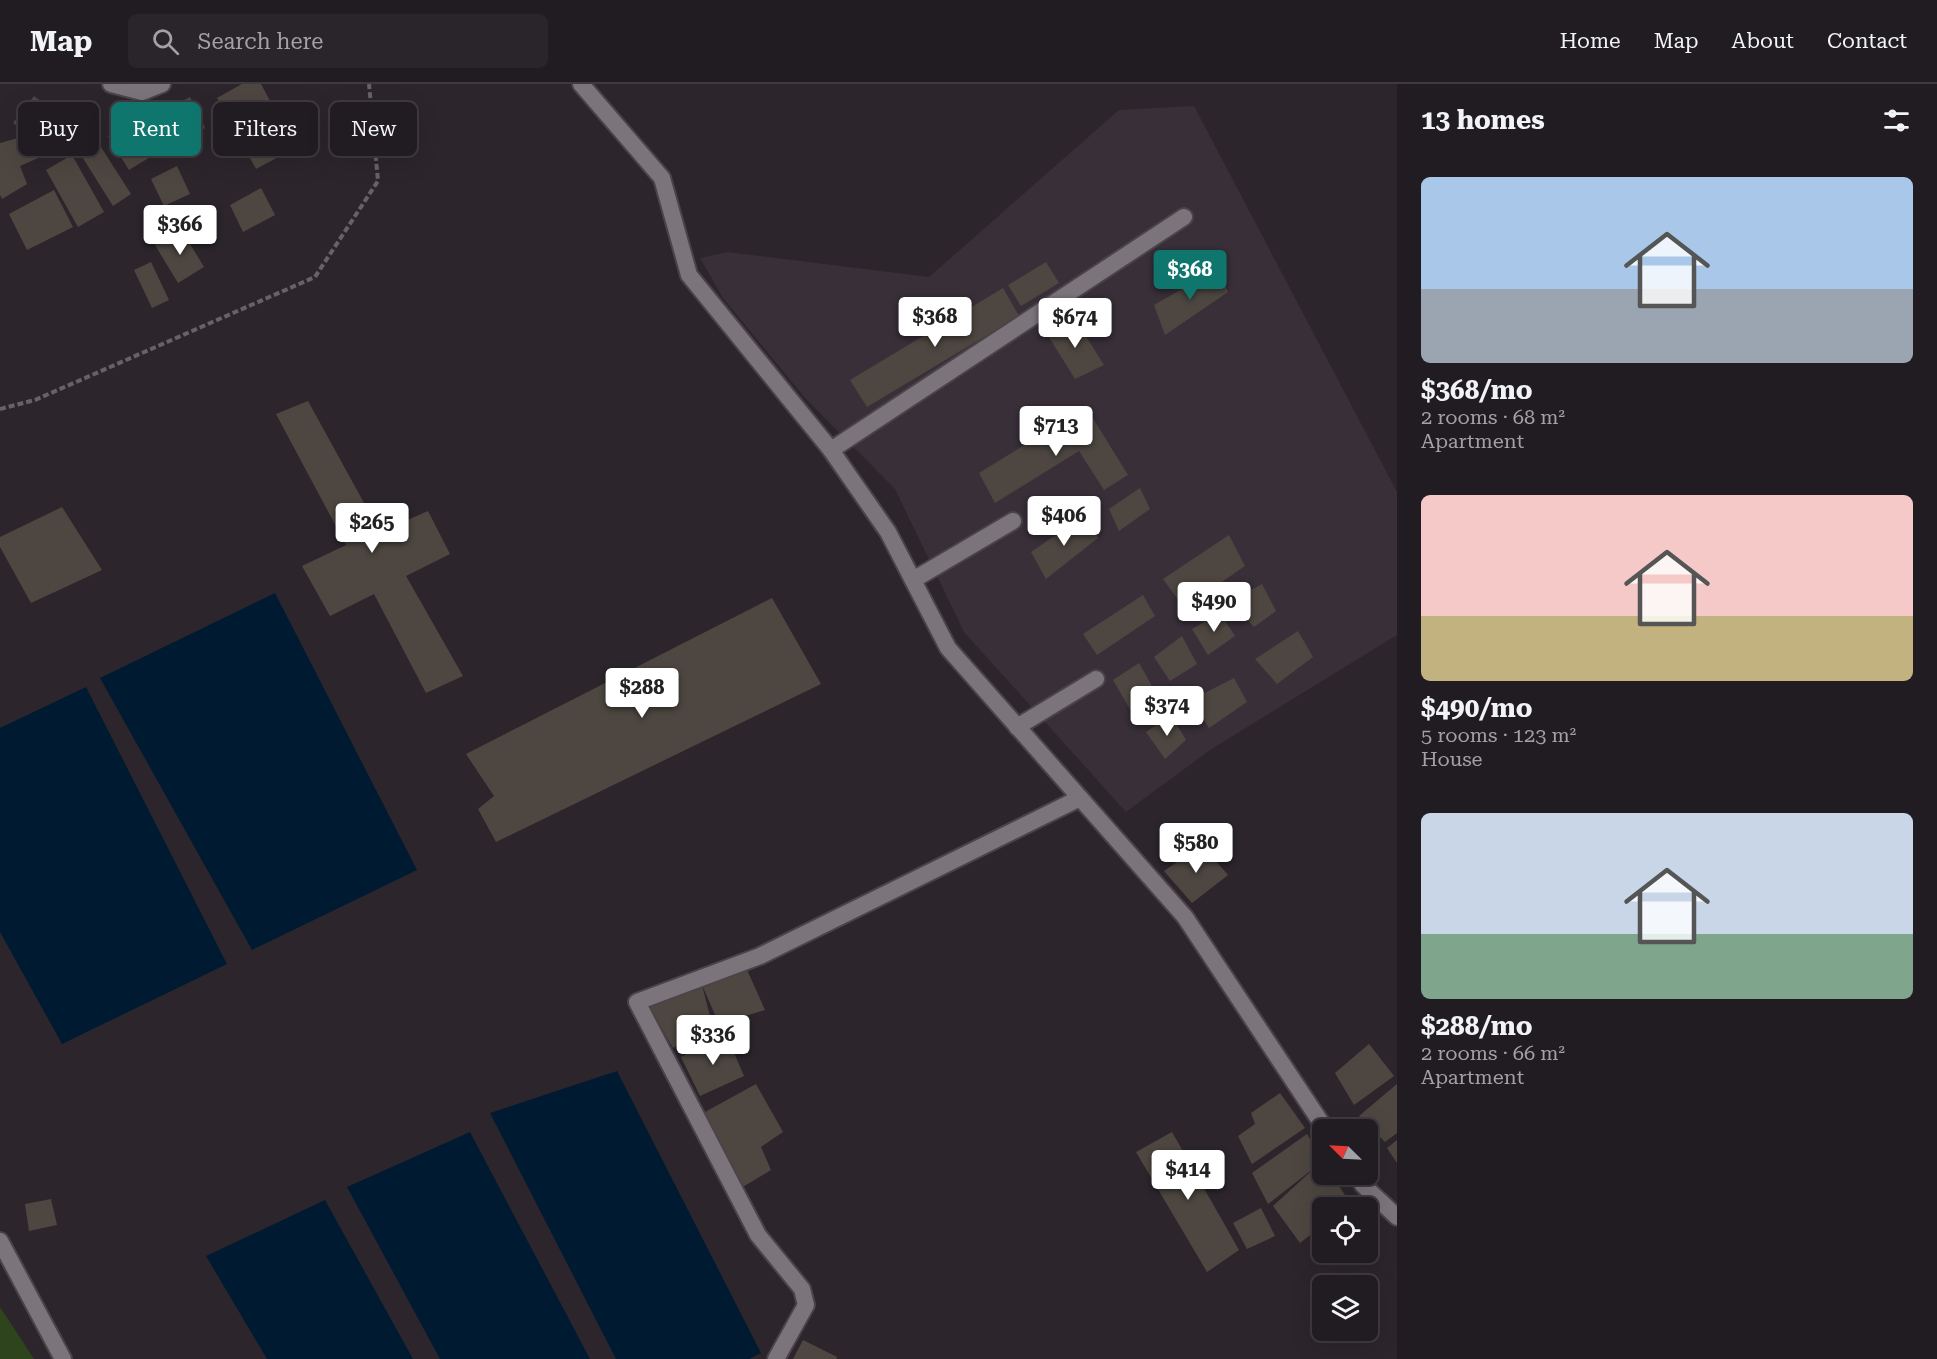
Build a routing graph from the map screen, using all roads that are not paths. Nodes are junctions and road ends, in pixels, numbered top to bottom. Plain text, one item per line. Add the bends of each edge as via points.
1 (111, 84) edge
2 (162, 84) edge
3 (581, 84) edge
4 (1184, 216) dead end
5 (831, 450) junction
6 (1013, 521) dead end
7 (913, 580) junction
8 (1096, 679) dead end
9 (1017, 727) junction
10 (1080, 798) junction
11 (1319, 1119) edge
12 (1363, 1185) edge
13 (1397, 1217) edge
14 (0, 1241) edge
15 (63, 1359) edge
16 (776, 1359) edge

1 - 2 street via 142,92
3 - 5 street via 662,178 689,275
4 - 5 street
5 - 7 street via 888,532
6 - 7 street
7 - 9 street via 948,648
8 - 9 street
9 - 10 street
10 - 11 street via 1185,917
10 - 16 street via 760,956 637,1002 758,1235 802,1289 806,1305
12 - 13 street
14 - 15 street

